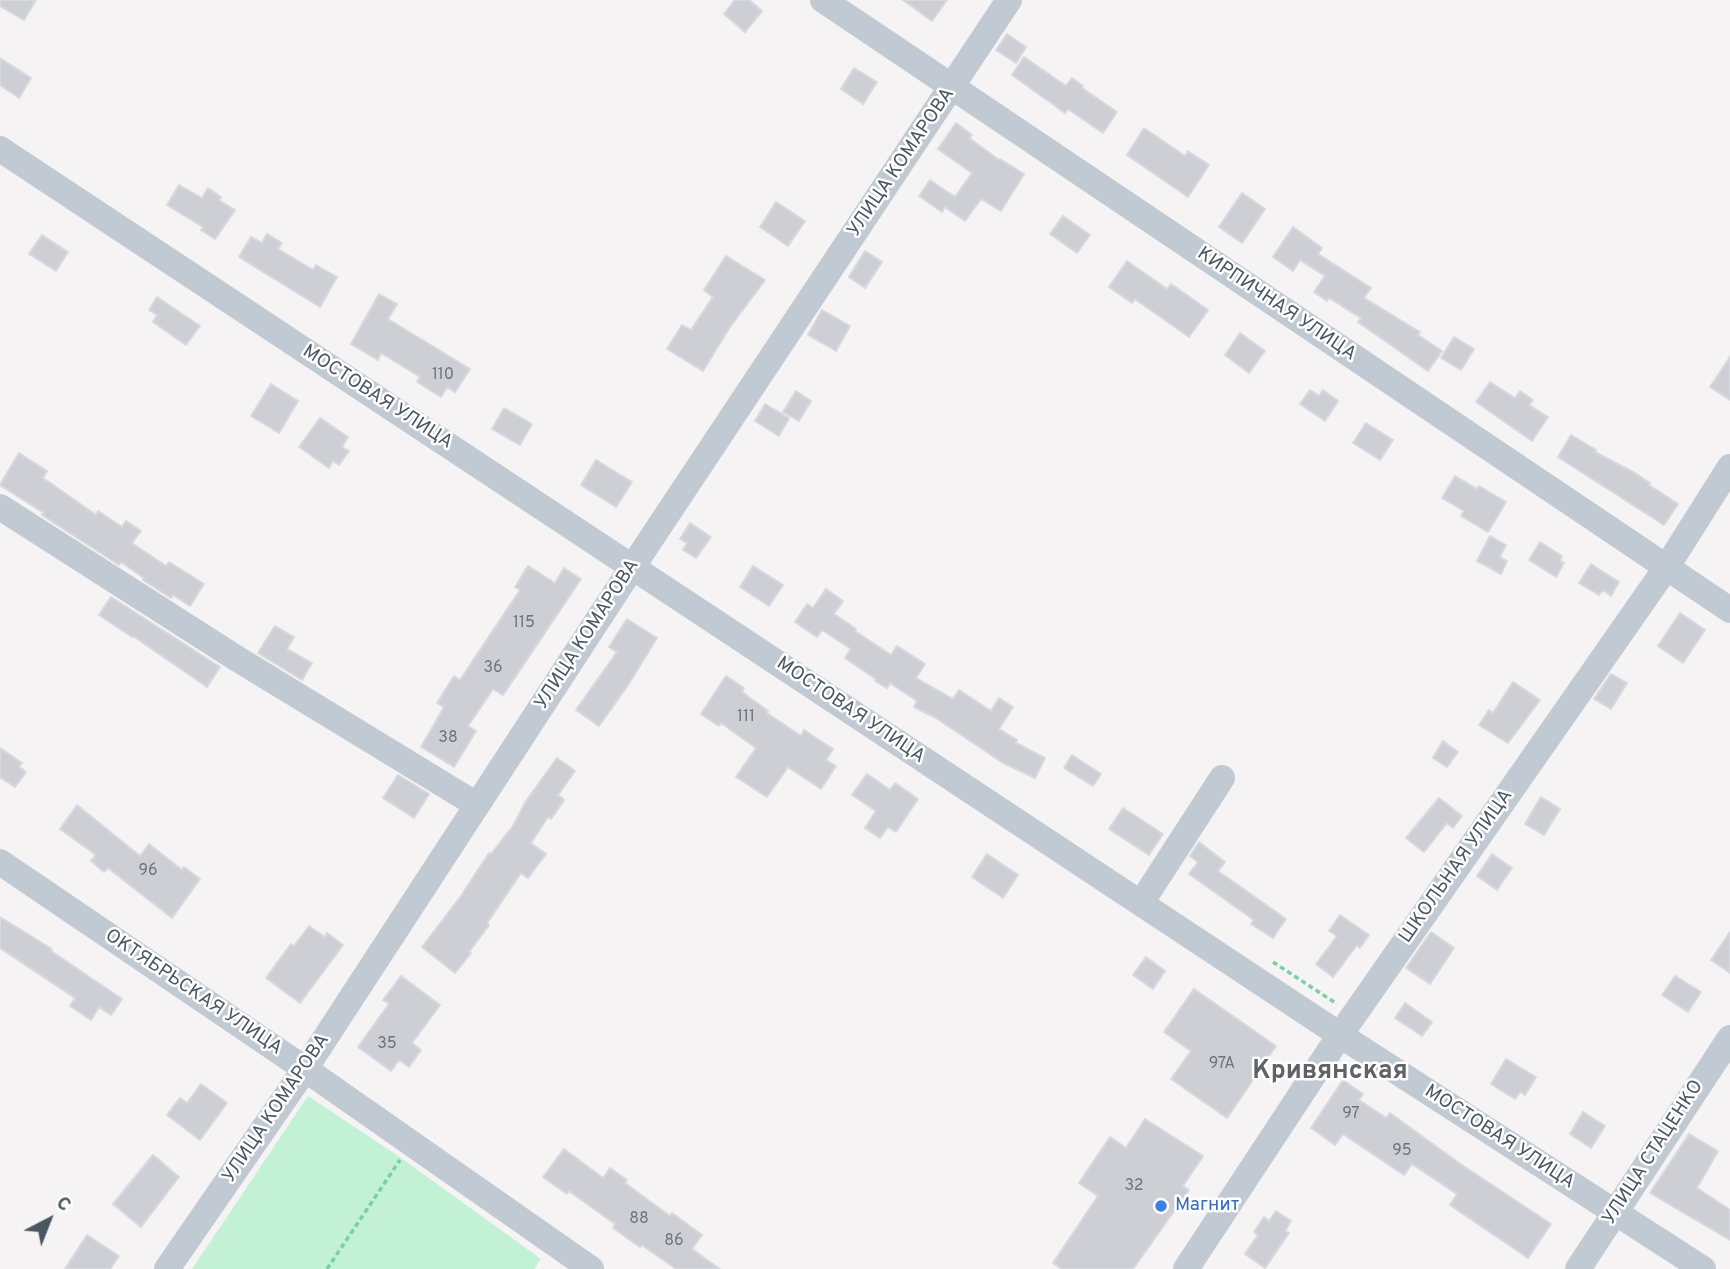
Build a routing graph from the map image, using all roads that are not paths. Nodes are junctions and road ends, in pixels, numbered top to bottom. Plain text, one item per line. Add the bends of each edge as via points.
1 (823, 0) edge
2 (1009, 0) edge
3 (953, 86) junction
4 (0, 149) edge
5 (1730, 467) edge
6 (0, 507) edge
7 (633, 566) junction
8 (1666, 568) junction
9 (1730, 610) edge
10 (1223, 778) dead end
11 (477, 805) junction
12 (0, 862) edge
13 (1141, 903) junction
14 (1340, 1035) junction
15 (1730, 1038) edge
16 (305, 1069) junction
17 (1615, 1212) junction
18 (167, 1269) edge
19 (591, 1269) edge
20 (1186, 1269) edge
21 (1578, 1269) edge
22 (1703, 1269) edge

1 - 3 street, КИРПИЧНАЯ УЛИЦА
2 - 3 street, УЛИЦА КОМАРОВА
3 - 7 street, УЛИЦА КОМАРОВА
3 - 8 street, КИРПИЧНАЯ УЛИЦА
4 - 7 street, МОСТОВАЯ УЛИЦА
5 - 8 street, ШКОЛЬНАЯ УЛИЦА
6 - 11 street
7 - 11 street, УЛИЦА КОМАРОВА
7 - 13 street, МОСТОВАЯ УЛИЦА
8 - 9 street, КИРПИЧНАЯ УЛИЦА
8 - 14 street, ШКОЛЬНАЯ УЛИЦА
10 - 13 street
11 - 16 street, УЛИЦА КОМАРОВА
12 - 16 street, ОКТЯБРЬСКАЯ УЛИЦА
13 - 14 street, МОСТОВАЯ УЛИЦА
14 - 17 street, МОСТОВАЯ УЛИЦА
14 - 20 street, ШКОЛЬНАЯ УЛИЦА
15 - 17 street, УЛИЦА СТАЦЕНКО
16 - 18 street, УЛИЦА КОМАРОВА
16 - 19 street, ОКТЯБРЬСКАЯ УЛИЦА
17 - 21 street, УЛИЦА СТАЦЕНКО
17 - 22 street, МОСТОВАЯ УЛИЦА

